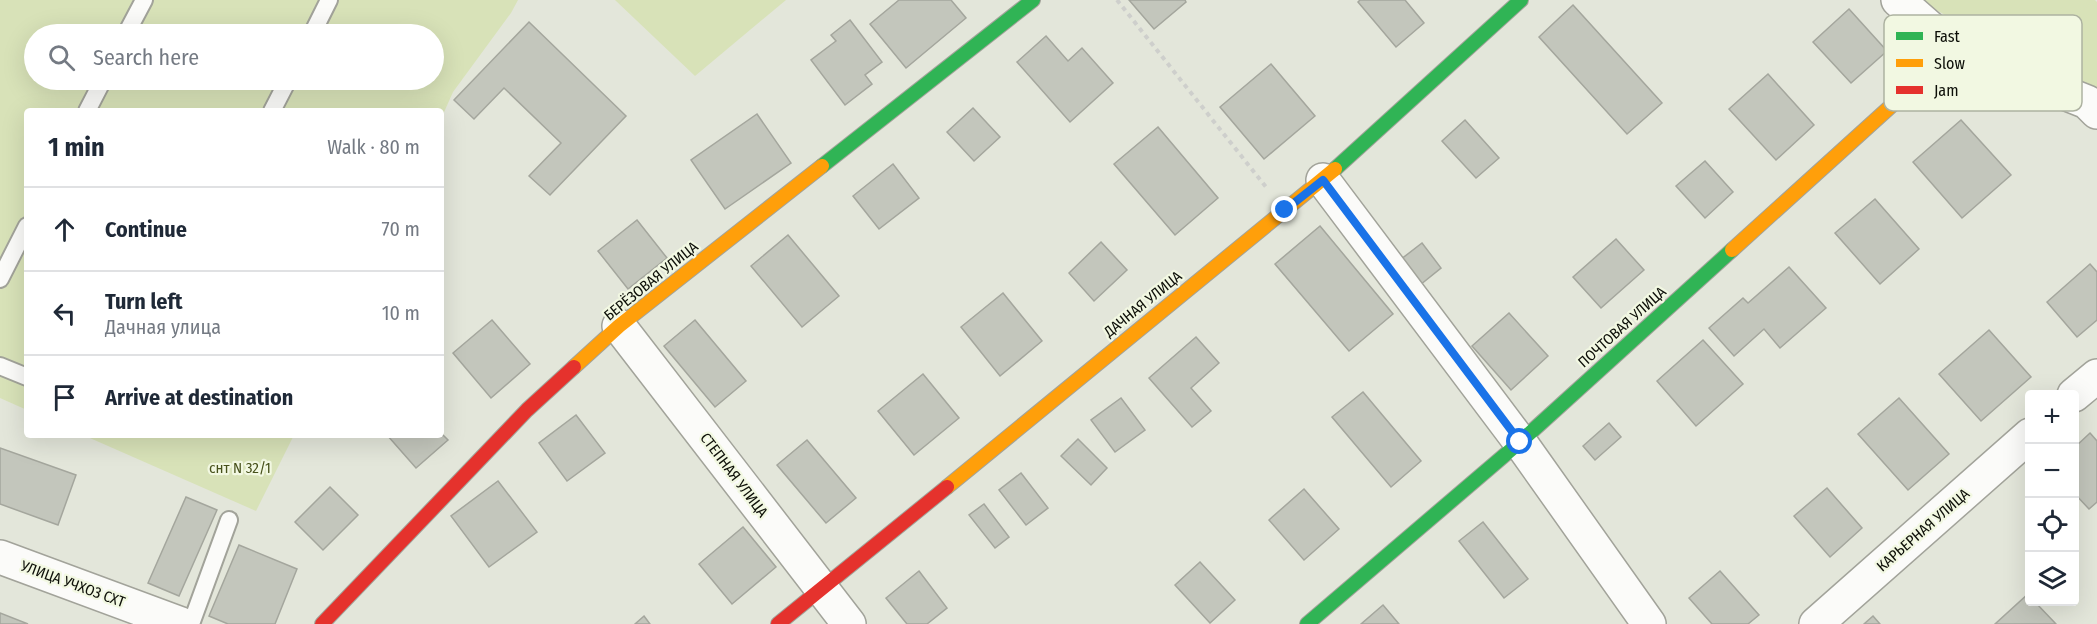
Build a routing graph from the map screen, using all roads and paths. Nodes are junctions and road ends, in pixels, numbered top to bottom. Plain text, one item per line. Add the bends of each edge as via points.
1 (144, 0) edge
2 (329, 0) edge
3 (1033, 0) edge
4 (1117, 0) edge
5 (1521, 0) edge
6 (1898, 0) edge
7 (1915, 15) edge
8 (131, 24) edge
9 (317, 24) edge
10 (98, 90) edge
11 (283, 90) edge
12 (2082, 100) edge
13 (89, 108) edge
14 (274, 108) edge
15 (1886, 111) edge
16 (2097, 112) edge
17 (1323, 180) junction
18 (1285, 210) junction
19 (24, 232) edge
20 (0, 279) edge
21 (620, 326) junction
22 (0, 366) edge
23 (24, 376) edge
24 (2097, 376) edge
25 (2079, 391) edge
26 (2025, 439) edge
27 (1520, 442) junction
28 (229, 520) dead end
29 (0, 557) edge
30 (821, 590) junction
31 (181, 624) edge
32 (191, 624) edge
33 (322, 624) edge
34 (778, 624) edge
35 (849, 624) edge
36 (1307, 624) edge
37 (1649, 624) edge
38 (1816, 624) edge

1 - 8 lane
2 - 9 lane
3 - 21 street, БЕРЁЗОВАЯ УЛИЦА
4 - 18 path
5 - 17 street, ДАЧНАЯ УЛИЦА
6 - 7 street
10 - 13 lane
11 - 14 lane
12 - 16 street
15 - 27 street, ПОЧТОВАЯ УЛИЦА
17 - 18 street, ДАЧНАЯ УЛИЦА
17 - 27 street
18 - 30 street, ДАЧНАЯ УЛИЦА
19 - 20 lane
21 - 30 street, СТЕПНАЯ УЛИЦА
21 - 33 street, БЕРЁЗОВАЯ УЛИЦА via 527,410
22 - 23 lane
24 - 25 street
26 - 38 street, КАРЬЕРНАЯ УЛИЦА
27 - 36 street, ПОЧТОВАЯ УЛИЦА
27 - 37 street
28 - 32 lane
29 - 31 street, УЛИЦА УЧХОЗ СХТ
30 - 34 street, ДАЧНАЯ УЛИЦА
30 - 35 street, СТЕПНАЯ УЛИЦА

